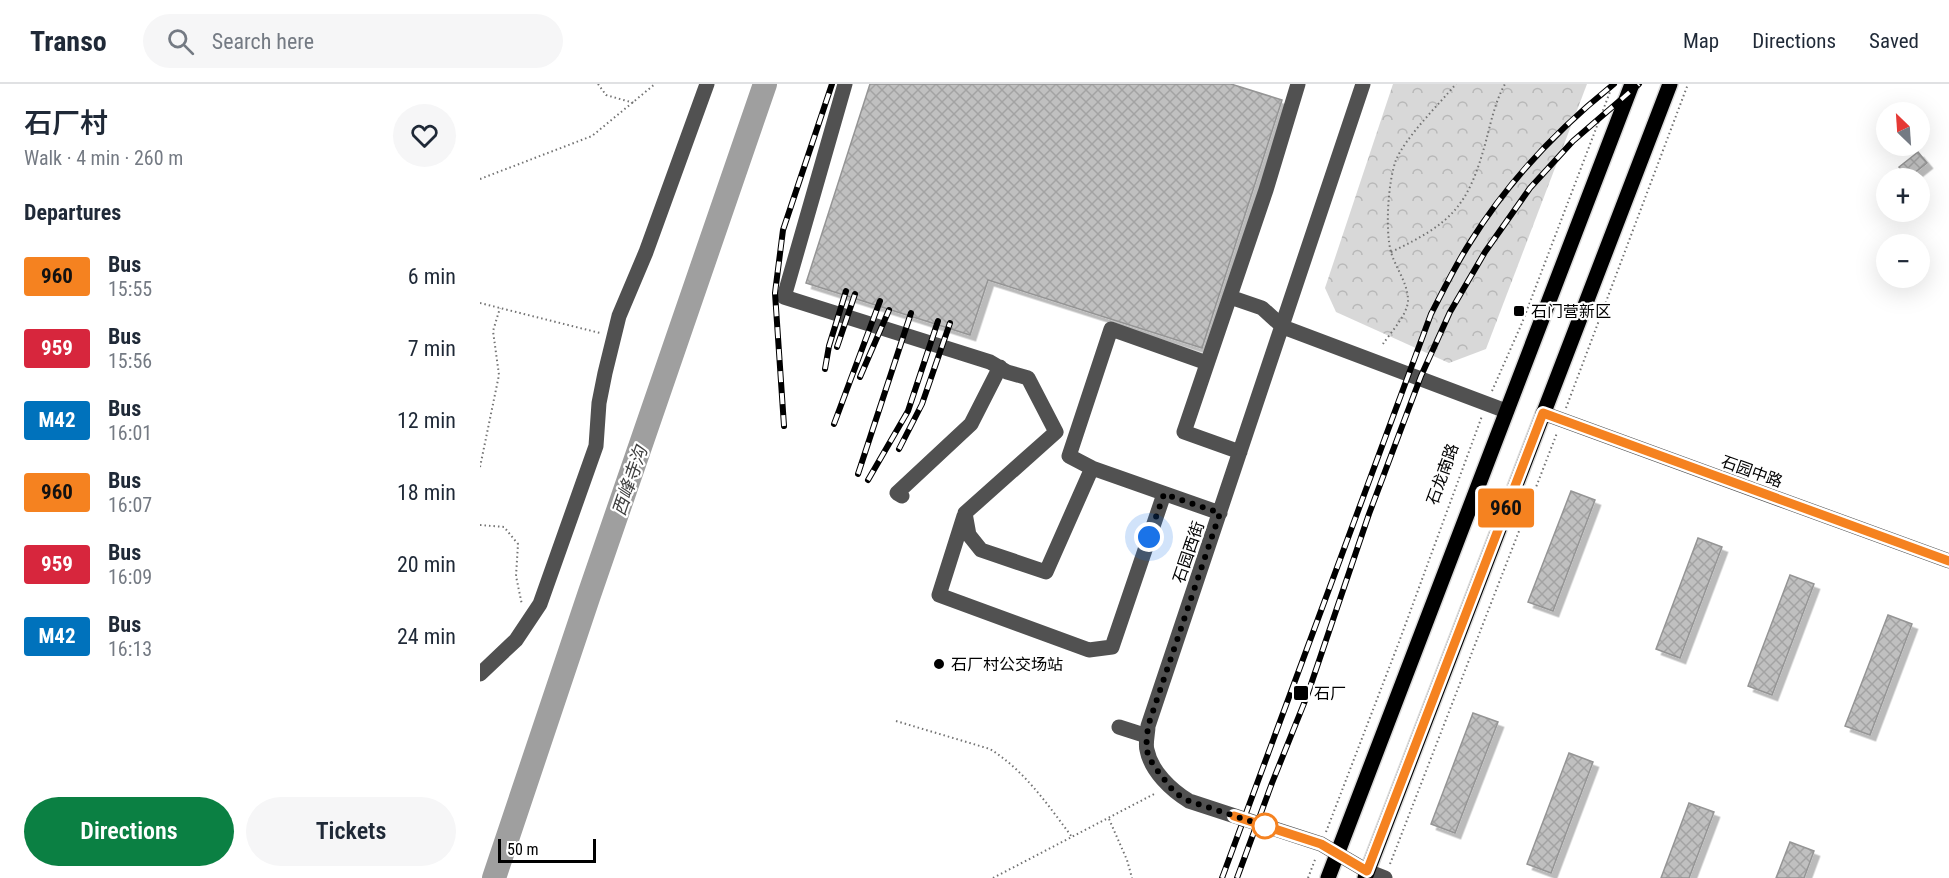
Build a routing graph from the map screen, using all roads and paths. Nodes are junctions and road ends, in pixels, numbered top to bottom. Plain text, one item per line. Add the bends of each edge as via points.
1 (598, 84) edge
2 (655, 84) edge
3 (707, 84) edge
4 (845, 84) edge
5 (1298, 84) edge
6 (1364, 84) edge
7 (1456, 84) edge
8 (1505, 84) edge
9 (1613, 84) edge
10 (1632, 84) edge
11 (1670, 84) edge
12 (1688, 84) edge
13 (634, 103) junction
14 (480, 179) edge
15 (1391, 252) junction
16 (1230, 297) junction
17 (480, 303) edge
18 (500, 308) junction
19 (1283, 327) junction
20 (614, 336) junction
21 (1383, 344) dead end
22 (1207, 363) junction
23 (999, 367) junction
24 (1486, 404) junction
25 (1506, 411) junction
26 (1543, 413) junction
27 (1562, 421) junction
28 (1240, 452) junction
29 (480, 467) edge
30 (1092, 468) junction
31 (1164, 494) junction
32 (902, 496) dead end
33 (965, 513) junction
34 (1220, 513) junction
35 (480, 525) edge
36 (1949, 561) edge
37 (526, 626) junction
38 (480, 675) edge
39 (896, 721) dead end
40 (1119, 727) dead end
41 (1148, 736) junction
42 (1169, 786) junction
43 (1108, 819) junction
44 (1072, 837) junction
45 (1321, 844) junction
46 (1337, 854) junction
47 (1366, 874) edge
48 (993, 878) edge
49 (1132, 878) edge
50 (1308, 878) edge
51 (1328, 878) edge
52 (1385, 878) edge

1 - 13 path via 606,95
2 - 13 path
3 - 20 street
4 - 23 street via 784,297
5 - 16 street
6 - 19 street, 石园西街
7 - 15 path via 1395,161 1387,221
8 - 15 path via 1471,186 1459,207 1446,222 1422,238
9 - 24 path, 石龙南路 via 1522,323
10 - 25 main road
11 - 26 main road
12 - 27 path
13 - 14 path via 592,136
15 - 21 path via 1408,302
16 - 19 street via 1262,308
16 - 22 street
17 - 18 path
18 - 20 path
18 - 29 path via 493,331 499,375
19 - 24 street
19 - 28 street, 石园西街
20 - 37 street via 599,404 596,446 540,604
22 - 28 street via 1184,432
22 - 30 street via 1111,329 1069,456
23 - 32 street via 971,424 897,493
23 - 33 street via 1028,378 1056,432
24 - 25 street
24 - 45 path, 石龙南路 via 1400,642
25 - 46 main road
26 - 27 street, 石园中路
26 - 47 main road
27 - 36 street, 石园中路
27 - 52 path
28 - 34 street, 石园西街
30 - 31 street
30 - 33 street via 1046,572 981,550 969,535
31 - 33 street via 1112,647 1089,650 939,595
31 - 34 street
34 - 41 street, 石园西街 via 1148,726
35 - 37 path via 504,527 518,544 516,576
37 - 38 street
39 - 44 path via 990,749 1003,757 1022,774
40 - 41 street
41 - 42 street, 石园西街 via 1146,749
42 - 43 path
42 - 45 street, 石园西街 via 1189,801
43 - 44 path
43 - 49 path
44 - 48 path
45 - 46 street, 石园西街
45 - 50 path, 石龙南路
46 - 47 street, 石园西街
46 - 51 main road
47 - 52 street, 石园西街

